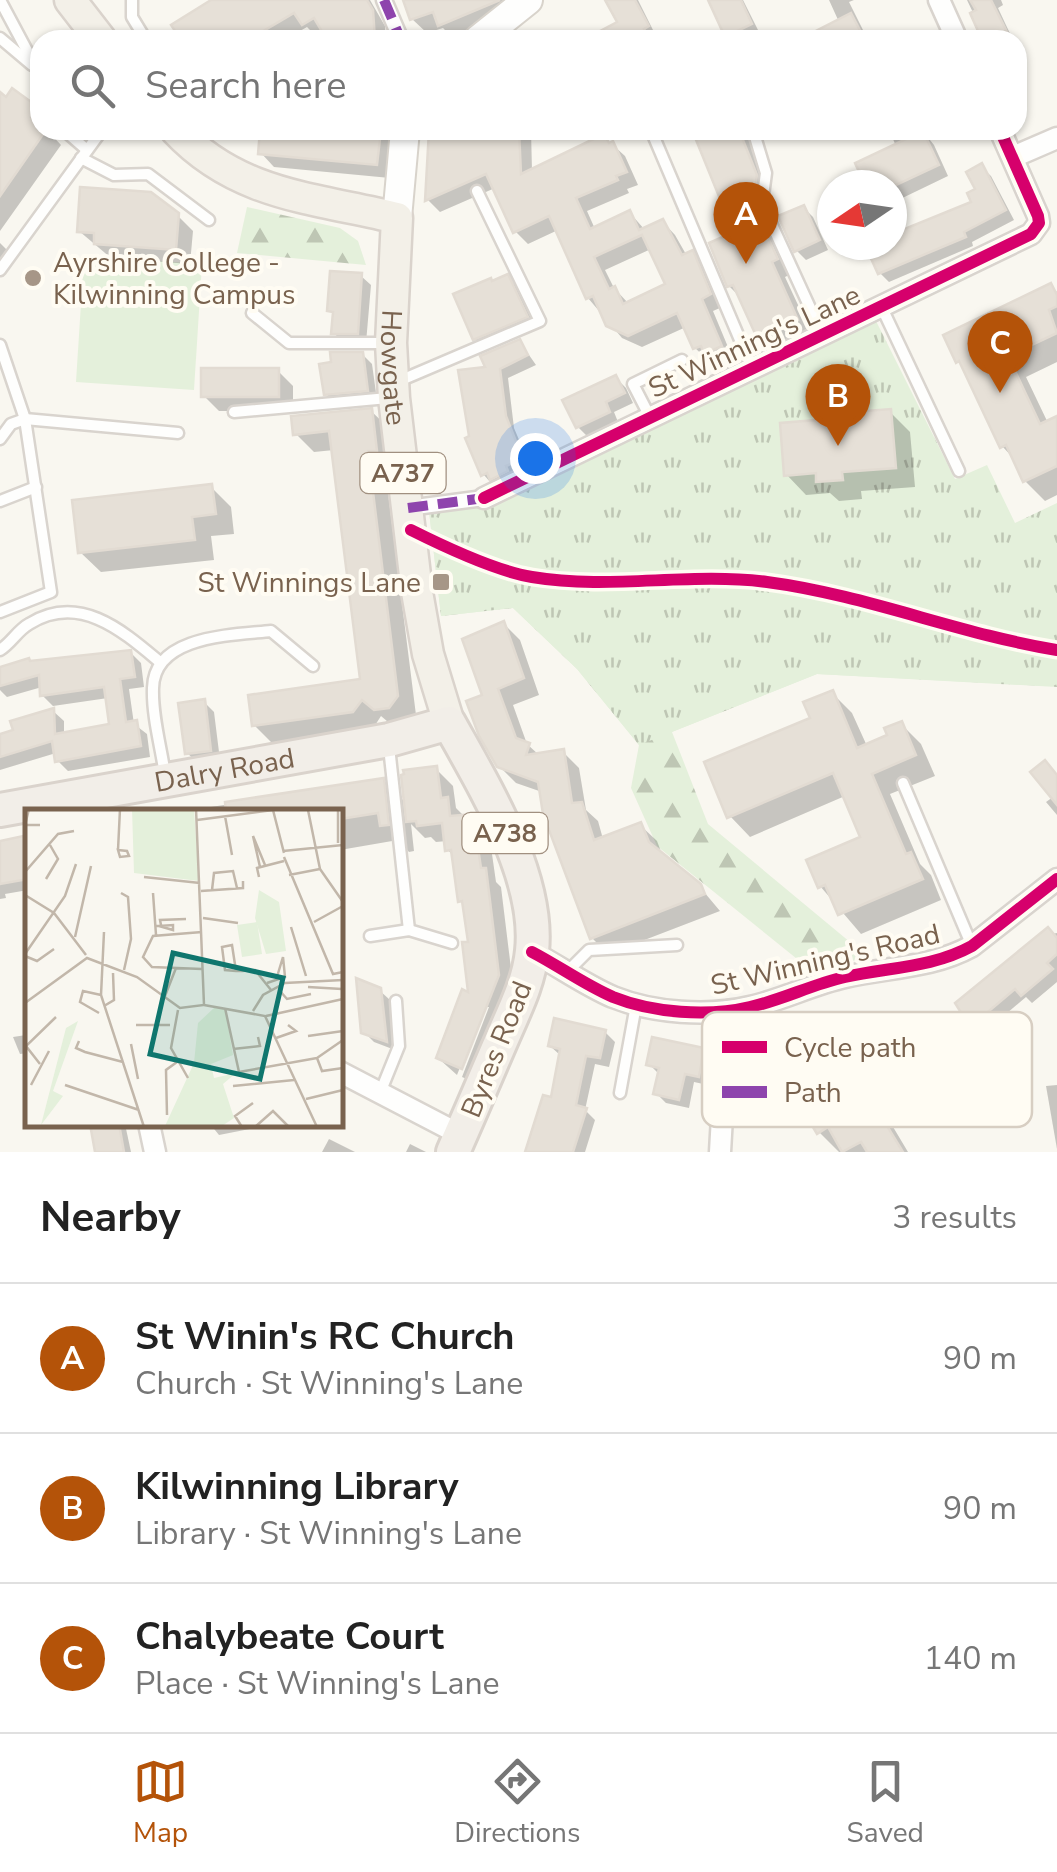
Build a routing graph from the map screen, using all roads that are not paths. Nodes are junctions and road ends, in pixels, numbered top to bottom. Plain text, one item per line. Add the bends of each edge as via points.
1 (0, 0) edge
2 (70, 0) edge
3 (132, 0) edge
4 (384, 0) edge
5 (528, 0) edge
6 (938, 0) edge
7 (93, 30) edge
8 (140, 30) edge
9 (397, 30) edge
10 (490, 30) edge
11 (953, 30) edge
12 (0, 38) edge
13 (30, 57) edge
14 (30, 65) edge
15 (1057, 138) edge
16 (72, 140) edge
17 (94, 140) edge
18 (187, 140) edge
19 (404, 140) edge
20 (655, 140) edge
21 (756, 140) edge
22 (1005, 140) edge
23 (84, 154) junction
24 (1013, 157) junction
25 (477, 190) dead end
26 (397, 218) junction
27 (209, 220) dead end
28 (0, 270) edge
29 (882, 308) junction
30 (252, 313) dead end
31 (822, 335) junction
32 (391, 343) junction
33 (0, 345) edge
34 (682, 360) dead end
35 (753, 368) junction
36 (394, 390) junction
37 (234, 412) dead end
38 (650, 418) junction
39 (25, 419) junction
40 (178, 433) dead end
41 (0, 439) edge
42 (959, 470) dead end
43 (36, 486) junction
44 (484, 498) joint
45 (0, 500) edge
46 (408, 508) junction
47 (0, 612) edge
48 (0, 650) edge
49 (162, 662) junction
50 (314, 666) dead end
51 (449, 723) junction
52 (389, 740) junction
53 (166, 780) junction
54 (903, 783) dead end
55 (91, 802) edge
56 (0, 810) edge
57 (1057, 878) edge
58 (409, 930) junction
59 (370, 936) dead end
60 (452, 943) dead end
61 (677, 945) dead end
62 (972, 946) junction
63 (532, 952) junction
64 (568, 971) junction
65 (396, 1001) dead end
66 (637, 1004) junction
67 (728, 1011) joint
68 (342, 1073) edge
69 (380, 1093) junction
70 (620, 1093) dead end
71 (150, 1127) edge
72 (721, 1127) edge
73 (457, 1144) edge
74 (154, 1152) edge
75 (720, 1152) edge

1 - 13 lane
2 - 7 main road
3 - 8 lane
4 - 9 street
5 - 10 main road
6 - 11 street
12 - 14 lane
15 - 24 street
16 - 23 lane
17 - 23 lane
18 - 26 main road via 252,184
19 - 26 main road, Howgate
20 - 35 lane
21 - 31 lane via 766,173 762,203
22 - 24 street
23 - 27 lane via 114,174 148,174
23 - 28 lane
24 - 29 street, St Winning's Lane via 1039,222 1031,234
25 - 36 lane via 540,320
26 - 32 main road, Howgate / A737
29 - 31 street, St Winning's Lane
29 - 42 lane
30 - 32 lane via 289,344
31 - 35 street, St Winning's Lane
32 - 36 main road, Howgate / A737
33 - 39 lane
34 - 38 lane via 634,384
35 - 38 street, St Winning's Lane
36 - 37 lane
36 - 46 main road, Howgate / A737
38 - 44 street, St Winning's Lane
39 - 40 lane
39 - 41 lane
39 - 43 lane
43 - 45 lane
43 - 47 lane via 51,592
44 - 46 street, St Winning's Lane
46 - 51 main road, Howgate / A737 via 428,654
48 - 49 lane via 28,624 87,614 118,626
49 - 50 lane via 193,640 270,631
49 - 53 lane via 153,686
51 - 52 highway, Dalry Road
51 - 63 highway, Byres Road / A738 via 504,828 528,897
52 - 53 highway, Dalry Road
52 - 58 lane
53 - 55 highway, Dalry Road
54 - 62 lane
55 - 56 highway, Dalry Road
57 - 62 street, St Winning's Road
58 - 59 lane
58 - 60 lane
61 - 64 lane via 589,950
62 - 67 street, St Winning's Road via 938,962 845,977
63 - 64 street, St Winning's Road
63 - 73 highway, Byres Road / A738
64 - 66 street, St Winning's Road
65 - 69 lane via 399,1046
66 - 67 street, St Winning's Road
66 - 70 lane
68 - 69 street
69 - 73 street
71 - 74 street
72 - 75 street

